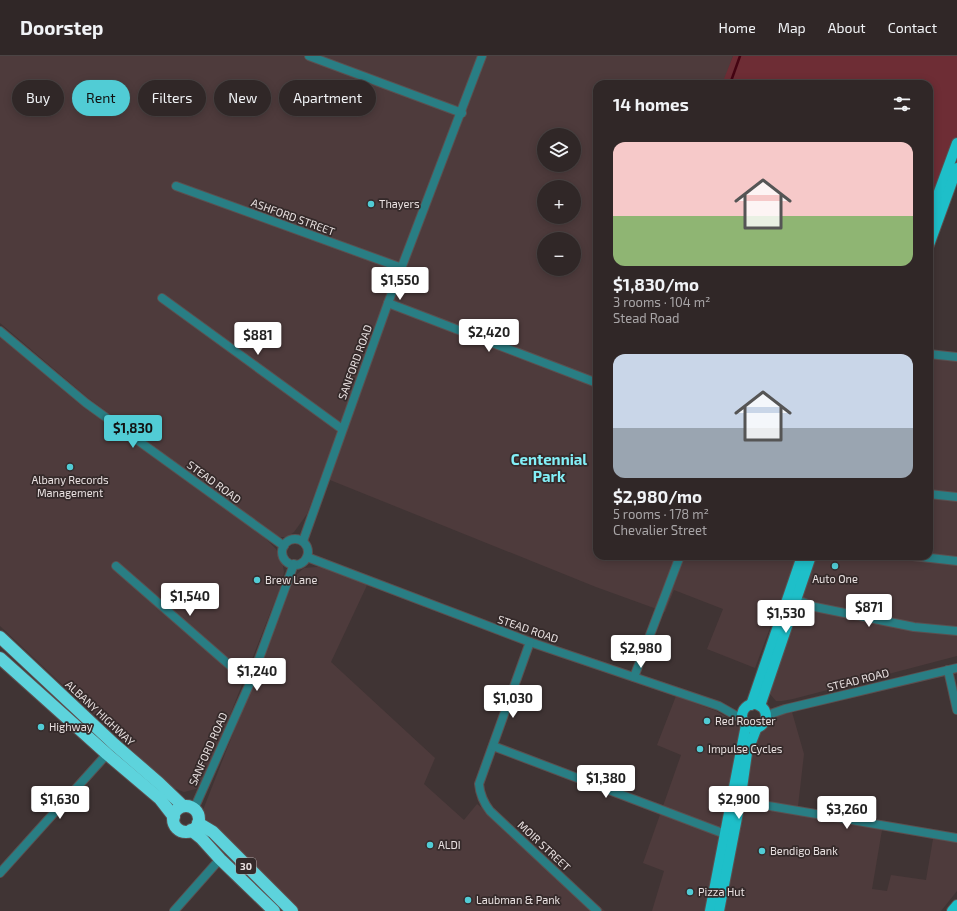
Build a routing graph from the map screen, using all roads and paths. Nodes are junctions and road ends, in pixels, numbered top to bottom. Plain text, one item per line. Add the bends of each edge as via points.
1 (309, 56) edge
2 (482, 56) edge
3 (462, 113) junction
4 (957, 143) edge
5 (957, 168) edge
6 (176, 186) dead end
7 (933, 208) edge
8 (933, 234) edge
9 (402, 268) junction
10 (162, 298) dead end
11 (388, 303) junction
12 (0, 331) edge
13 (933, 354) edge
14 (957, 357) edge
15 (593, 381) edge
16 (342, 429) junction
17 (933, 494) edge
18 (957, 497) edge
19 (303, 542) junction
20 (284, 546) junction
21 (307, 557) junction
22 (933, 558) edge
23 (678, 560) edge
24 (801, 560) edge
25 (810, 560) edge
26 (957, 561) edge
27 (294, 564) junction
28 (116, 566) dead end
29 (792, 598) junction
30 (957, 631) edge
31 (0, 638) edge
32 (530, 642) junction
33 (0, 658) edge
34 (957, 668) edge
35 (948, 670) junction
36 (634, 677) junction
37 (250, 683) junction
38 (756, 705) junction
39 (957, 710) edge
40 (765, 716) junction
41 (744, 722) junction
42 (757, 727) junction
43 (114, 744) junction
44 (493, 746) junction
45 (107, 754) junction
46 (736, 801) junction
47 (189, 808) junction
48 (174, 817) junction
49 (195, 827) junction
50 (725, 834) junction
51 (957, 838) edge
52 (220, 859) junction
53 (0, 873) edge
54 (721, 880) junction
55 (174, 911) edge
56 (274, 911) edge
57 (292, 911) edge
58 (597, 911) edge
59 (710, 911) edge
60 (719, 911) edge

1 - 3 street
2 - 3 street, SANFORD ROAD
3 - 9 street, SANFORD ROAD
4 - 7 main road
5 - 8 main road
6 - 9 street, ASHFORD STREET
9 - 11 street, SANFORD ROAD
10 - 16 street
11 - 15 street
11 - 16 street, SANFORD ROAD
12 - 20 street, STEAD ROAD via 86,402
13 - 14 street
16 - 19 street, SANFORD ROAD
17 - 18 street
19 - 20 street via 294,539
19 - 21 street via 308,549
20 - 27 street via 285,558
21 - 27 street via 302,562
21 - 32 street, STEAD ROAD
22 - 26 street
23 - 36 street
24 - 29 main road
25 - 29 main road
27 - 37 street, SANFORD ROAD
28 - 37 street
29 - 30 street via 815,607 907,625
29 - 38 main road
31 - 43 highway, ALBANY HIGHWAY
32 - 36 street, STEAD ROAD
32 - 44 street
33 - 45 highway, 30
34 - 35 street, STEAD ROAD
35 - 39 street
35 - 40 street, STEAD ROAD
36 - 41 street, STEAD ROAD via 719,706
37 - 47 street, SANFORD ROAD
38 - 40 main road via 764,710
38 - 41 main road via 744,709
40 - 42 main road via 764,722
41 - 42 main road via 753,728
41 - 46 main road
42 - 46 main road via 747,753
43 - 45 highway
43 - 47 highway, ALBANY HIGHWAY
44 - 50 street
44 - 58 street, MOIR STREET via 479,784 484,803
45 - 48 highway, 30 via 160,799
45 - 53 street
46 - 50 main road
46 - 51 street
46 - 54 main road
47 - 48 highway via 177,810
47 - 49 highway via 198,815
48 - 49 highway, 30 via 178,829 185,831
49 - 52 highway, 30 via 201,838
49 - 57 highway, 30 via 213,832
50 - 54 main road
52 - 55 street
52 - 56 highway, 30
54 - 59 main road
54 - 60 main road

